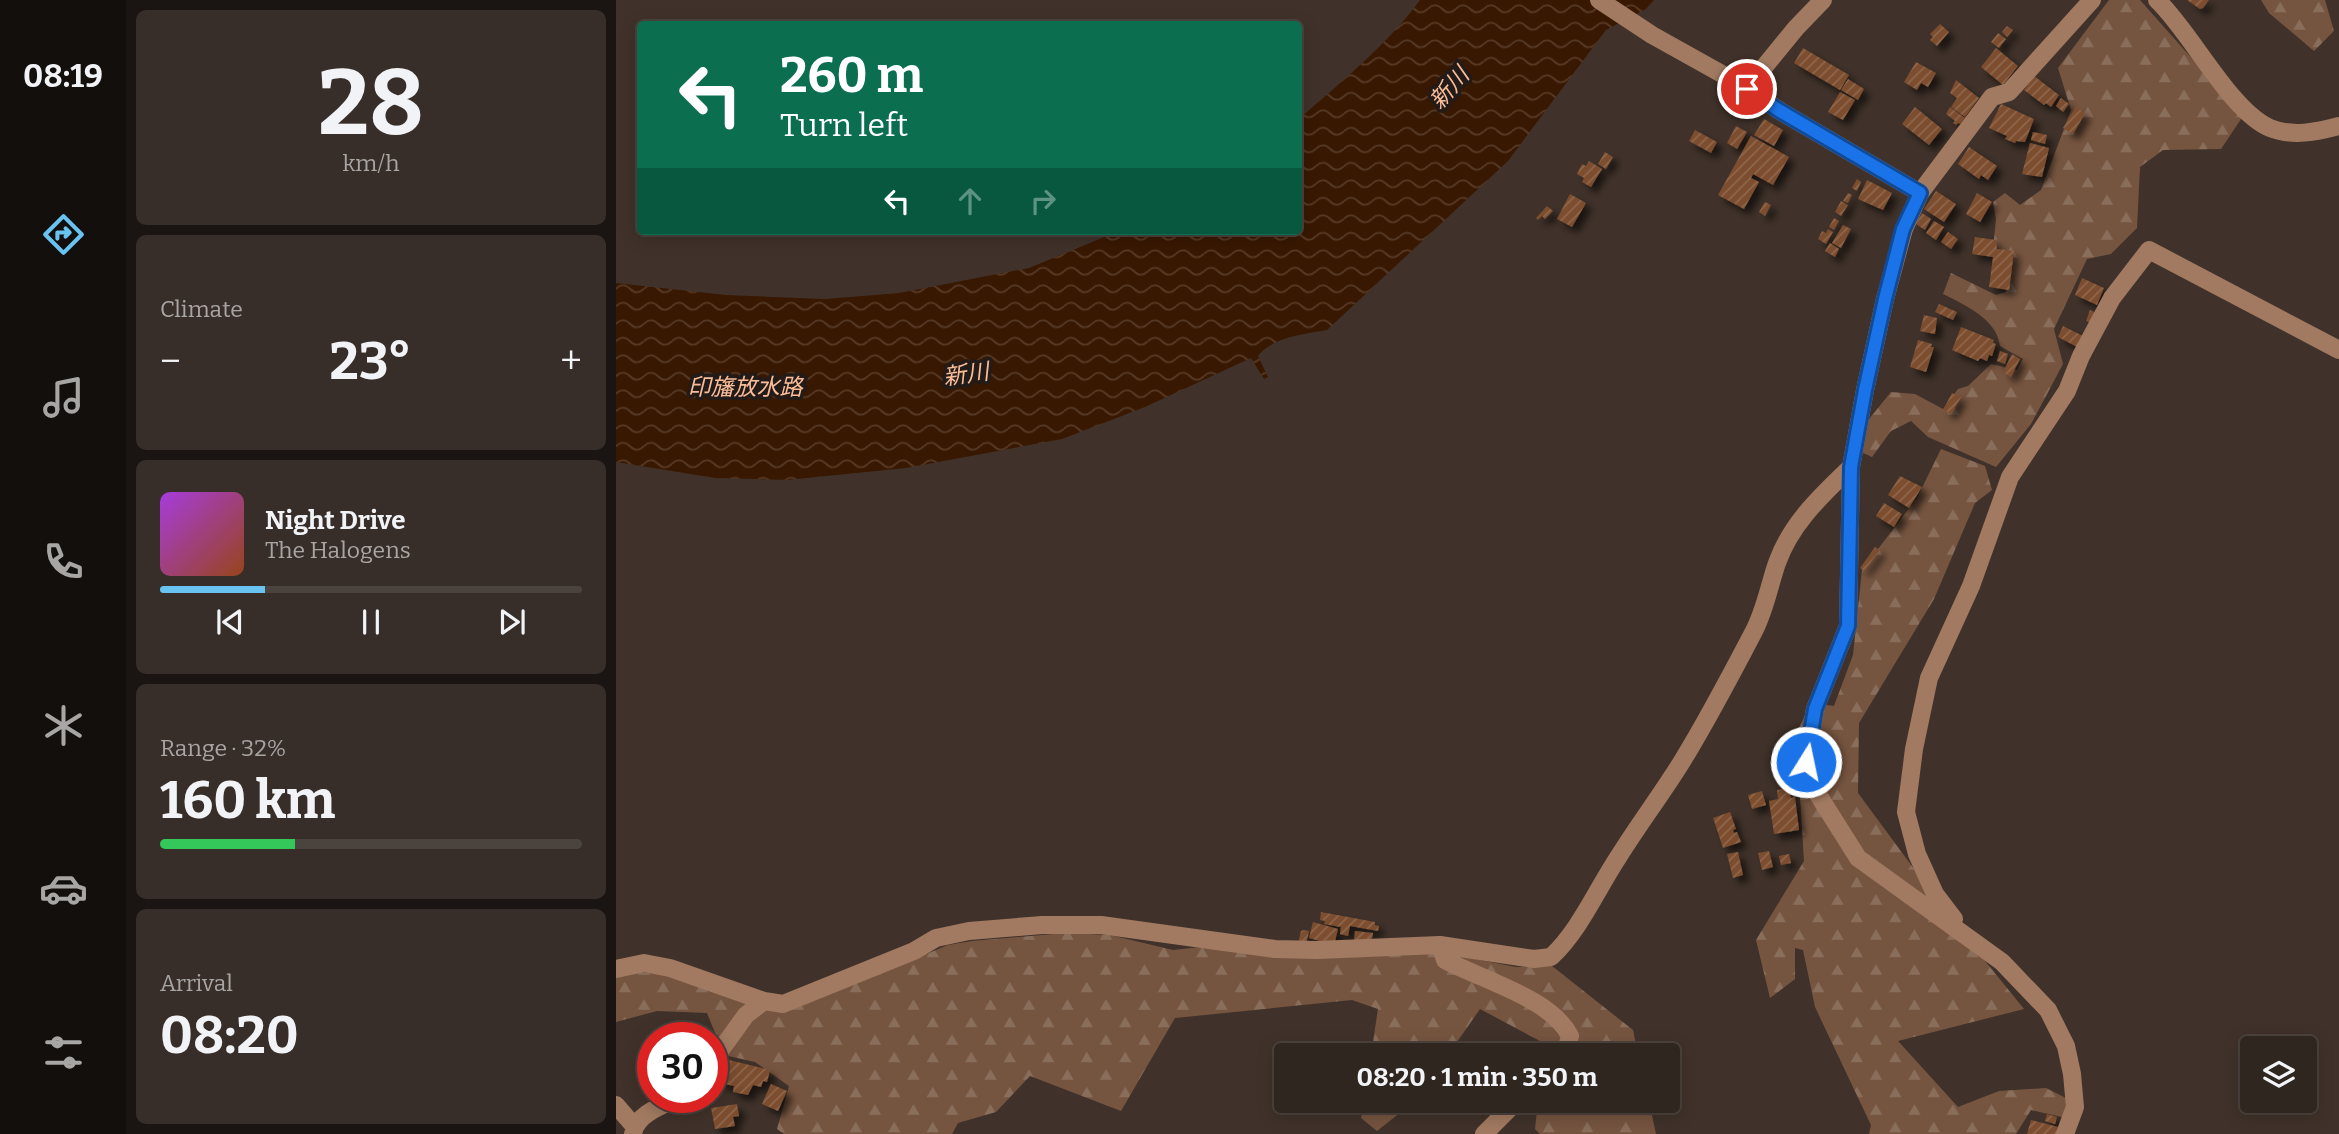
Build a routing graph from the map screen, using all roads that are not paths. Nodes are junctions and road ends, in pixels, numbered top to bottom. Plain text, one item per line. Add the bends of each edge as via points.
1 (1599, 0) edge
2 (1823, 0) edge
3 (2092, 0) edge
4 (2157, 0) edge
5 (1747, 89) junction
6 (2339, 126) edge
7 (1920, 193) junction
8 (2339, 350) edge
9 (1851, 467) junction
10 (1967, 935) junction
11 (1440, 945) junction
12 (616, 969) edge
13 (764, 1001) junction
14 (728, 1041) edge
15 (1568, 1043) edge
16 (616, 1105) edge
17 (649, 1113) edge
18 (1505, 1113) edge
19 (633, 1130) edge
20 (1484, 1134) edge
21 (2065, 1134) edge

1 - 5 street
2 - 5 street
3 - 7 street via 2009,92 1992,97
4 - 6 street via 2255,120 2298,133
5 - 7 street
7 - 9 street via 1903,229 1885,299
8 - 10 street via 2149,250 2112,298 2067,391 2010,477 1971,586 1929,678 1906,812 1917,854 1935,894
9 - 10 street via 1848,626 1815,709 1806,762 1812,785 1858,858
9 - 11 street via 1789,536 1755,630 1703,724 1561,948 1551,957 1534,960
10 - 21 street via 2002,962 2048,1010 2066,1046 2075,1107
11 - 13 street via 1275,949 1101,925 969,931 936,938 783,1004
11 - 15 street via 1445,960 1548,1009 1563,1023 1570,1035
12 - 13 street via 643,962
13 - 14 street
16 - 19 street
17 - 19 street
18 - 20 street

